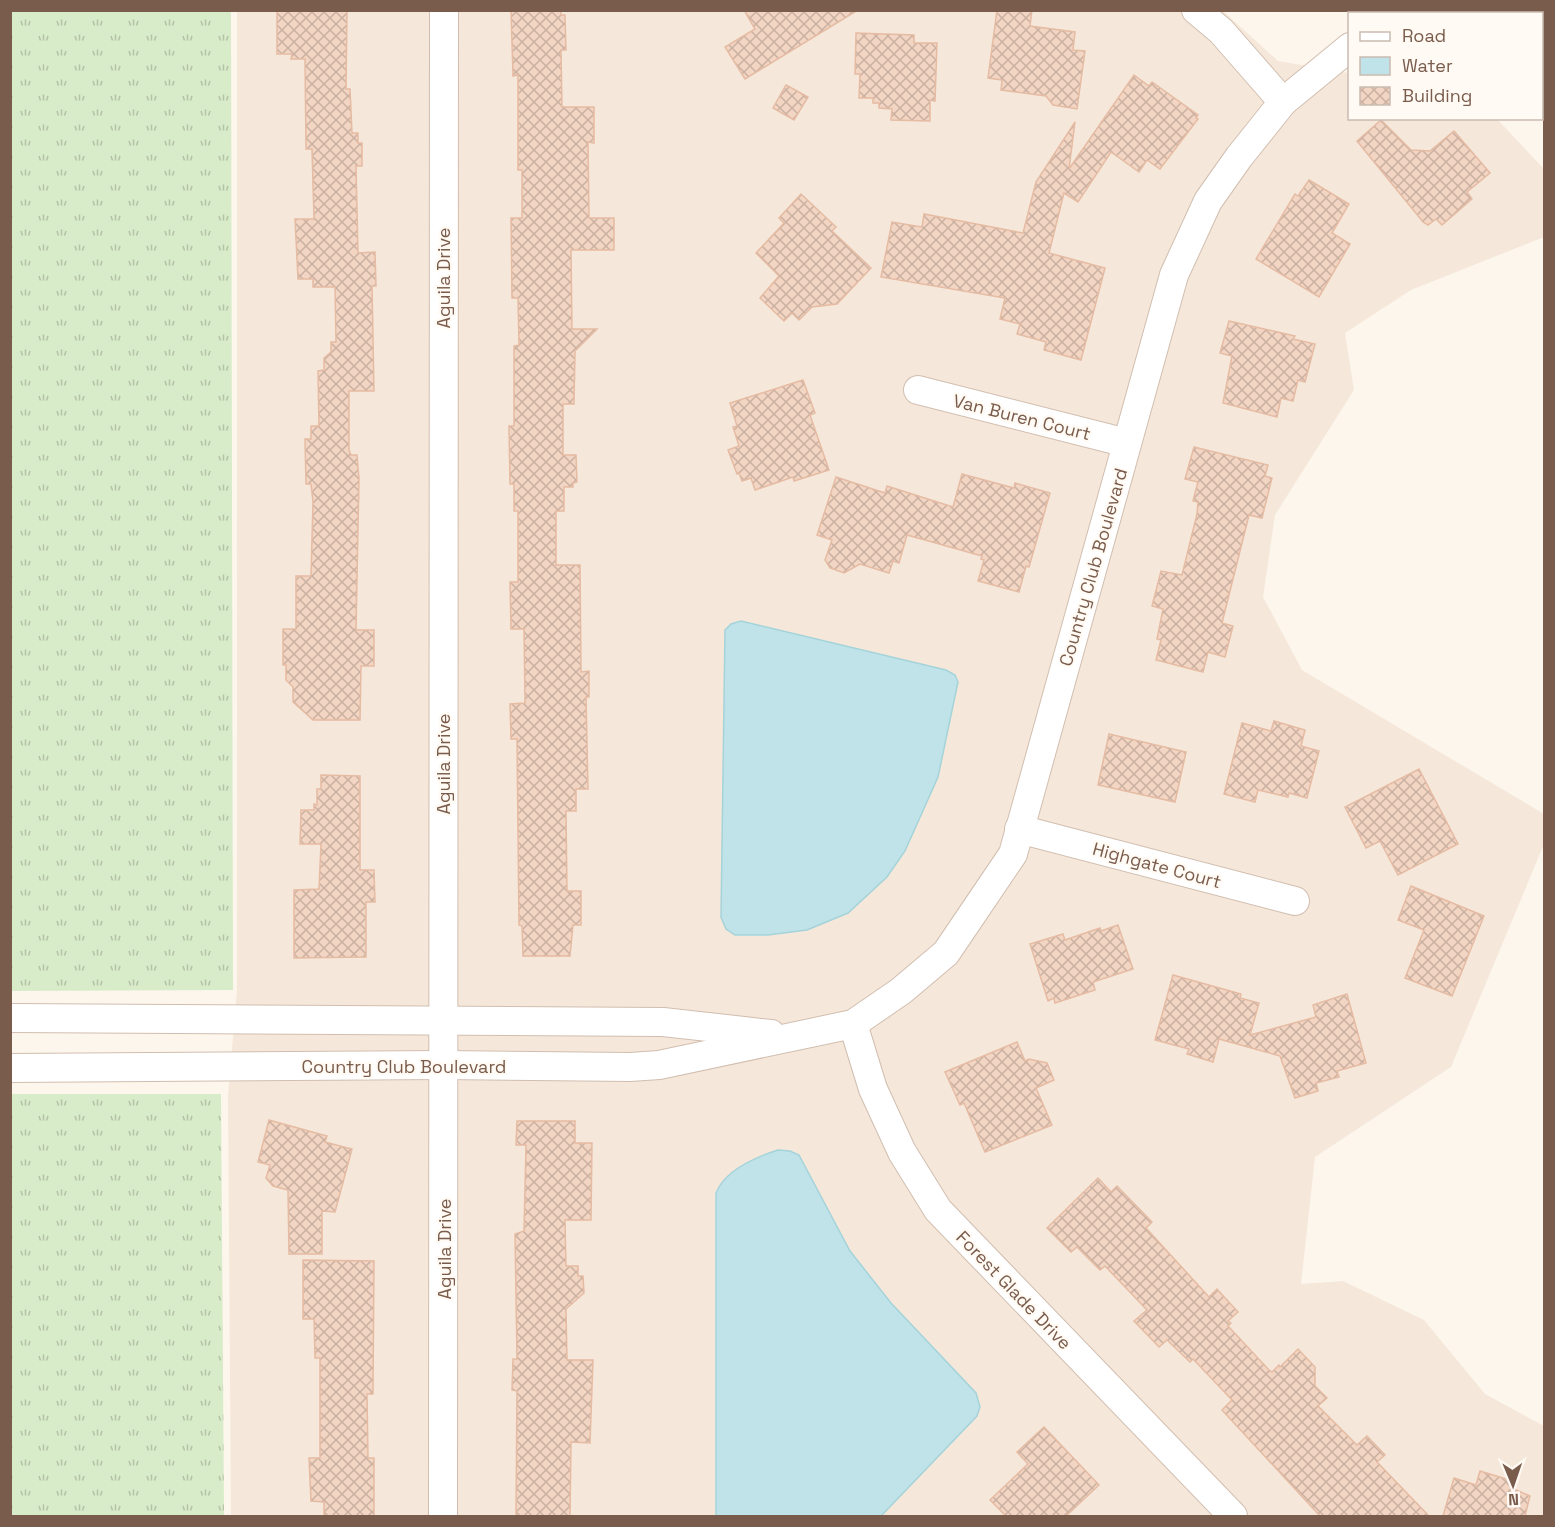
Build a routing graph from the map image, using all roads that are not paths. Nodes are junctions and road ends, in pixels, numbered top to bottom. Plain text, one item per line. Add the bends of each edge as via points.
1 (444, 10) edge
2 (1196, 10) edge
3 (1348, 49) edge
4 (1283, 102) junction
5 (918, 390) dead end
6 (1127, 443) junction
7 (1019, 829) junction
8 (1295, 901) dead end
9 (10, 1018) edge
10 (443, 1019) junction
11 (853, 1024) junction
12 (794, 1037) junction
13 (443, 1065) junction
14 (10, 1068) edge
15 (1227, 1514) edge
16 (443, 1516) edge

1 - 10 street, Aguila Drive
2 - 4 street via 1221,31
3 - 4 street, Country Club Boulevard
4 - 6 street, Country Club Boulevard via 1209,201 1173,275
5 - 6 street, Van Buren Court
6 - 7 street, Country Club Boulevard
7 - 8 street, Highgate Court
7 - 11 street, Country Club Boulevard via 1013,854 946,953
9 - 10 street, Country Club Boulevard
10 - 12 street, Country Club Boulevard via 663,1022
10 - 13 street, Aguila Drive
11 - 12 street, Country Club Boulevard
11 - 15 street, Forest Glade Drive via 873,1089 897,1141 938,1210
12 - 13 street, Country Club Boulevard via 659,1065
13 - 14 street, Country Club Boulevard
13 - 16 street, Aguila Drive

